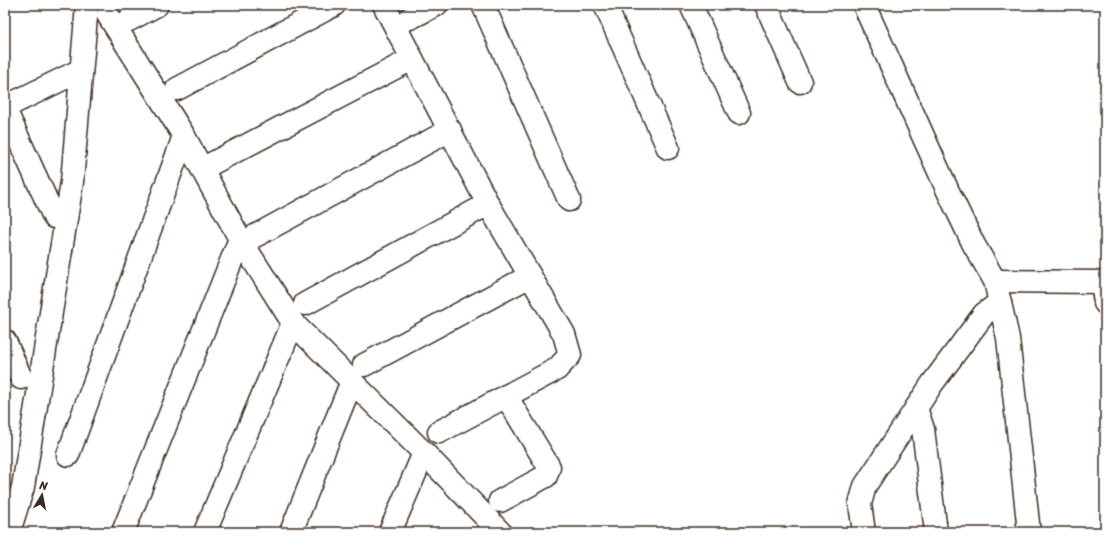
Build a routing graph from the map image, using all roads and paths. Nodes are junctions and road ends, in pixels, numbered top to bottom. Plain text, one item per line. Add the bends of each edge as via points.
1 (87, 5) edge
2 (156, 5) edge
3 (334, 5) edge
4 (384, 5) edge
5 (436, 5) edge
6 (483, 5) edge
7 (605, 5) edge
8 (691, 5) edge
9 (766, 5) edge
10 (864, 5) edge
11 (410, 18) dead end
12 (412, 59) junction
13 (82, 70) junction
14 (800, 82) dead end
15 (177, 89) dead end
16 (5, 108) edge
17 (739, 113) dead end
18 (450, 130) junction
19 (184, 136) junction
20 (668, 148) dead end
21 (211, 164) dead end
22 (569, 200) dead end
23 (488, 204) junction
24 (54, 217) dead end
25 (248, 238) junction
26 (530, 276) junction
27 (995, 281) junction
28 (1104, 282) edge
29 (1000, 302) junction
30 (1105, 303) edge
31 (305, 304) dead end
32 (293, 323) junction
33 (5, 341) edge
34 (358, 373) junction
35 (21, 378) dead end
36 (506, 396) junction
37 (916, 408) junction
38 (439, 432) dead end
39 (424, 454) junction
40 (68, 455) dead end
41 (500, 501) dead end
42 (482, 524) edge
43 (10, 530) edge
44 (123, 532) edge
45 (205, 532) edge
46 (291, 532) edge
47 (390, 532) edge
48 (500, 532) edge
49 (864, 532) edge
50 (936, 532) edge
51 (1029, 532) edge

1 - 13 street
2 - 19 street via 119,17
3 - 15 street
4 - 12 street
5 - 11 street
6 - 22 street
7 - 20 street
8 - 17 street
9 - 14 street
10 - 27 street via 947,189
12 - 18 street
12 - 21 street
13 - 16 street
13 - 43 street via 72,182 23,487
16 - 24 street
18 - 23 street
18 - 25 street
19 - 25 street
19 - 40 street
23 - 26 street
23 - 31 street
25 - 32 street
25 - 44 street
26 - 34 street
26 - 36 street via 564,334 570,355 557,369
27 - 28 street
27 - 29 street
28 - 30 street
29 - 37 street via 984,314
29 - 51 street via 1008,338
32 - 34 street
32 - 45 street
33 - 35 street
34 - 39 street
34 - 46 street
36 - 38 street
36 - 41 street via 549,467 546,476
37 - 49 street via 865,486 860,504
37 - 50 street via 924,429
39 - 42 street
39 - 47 street
42 - 48 street

